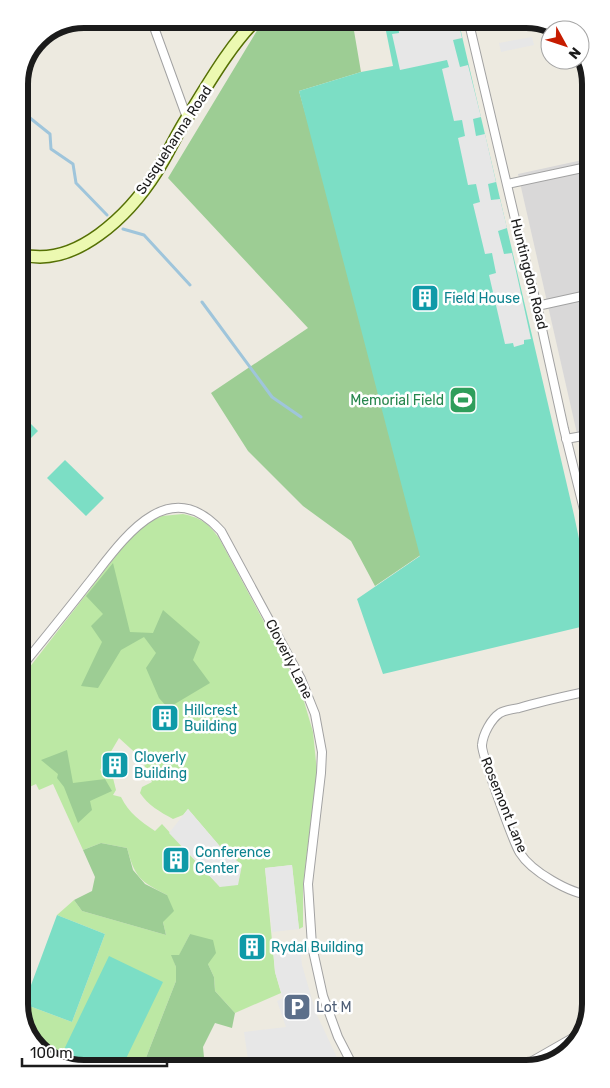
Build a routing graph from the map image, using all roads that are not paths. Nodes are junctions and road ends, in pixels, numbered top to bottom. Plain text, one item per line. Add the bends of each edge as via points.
1 (154, 28) edge
2 (248, 28) edge
3 (470, 28) edge
4 (187, 118) junction
5 (582, 168) edge
6 (507, 184) junction
7 (28, 256) edge
8 (582, 296) edge
9 (537, 306) junction
10 (582, 436) edge
11 (566, 439) junction
12 (582, 502) edge
13 (28, 658) edge
14 (582, 693) edge
15 (582, 894) edge
16 (571, 1039) edge
17 (349, 1060) edge
18 (534, 1060) edge

1 - 4 street
2 - 4 main road, Susquehanna Road
3 - 6 street, Huntingdon Road
4 - 7 main road, Susquehanna Road via 146,188 101,233 62,254
5 - 6 street
6 - 9 street, Huntingdon Road
8 - 9 street
9 - 11 street, Huntingdon Road
10 - 11 street
11 - 12 street, Huntingdon Road
13 - 17 street, Cloverly Lane via 120,542 142,521 155,513 183,509 203,515 221,531 301,679 315,714 322,752 308,884 312,946 323,996
14 - 15 street, Rosemont Lane via 500,713 488,726 481,746 520,854 536,870 566,889
16 - 18 street

